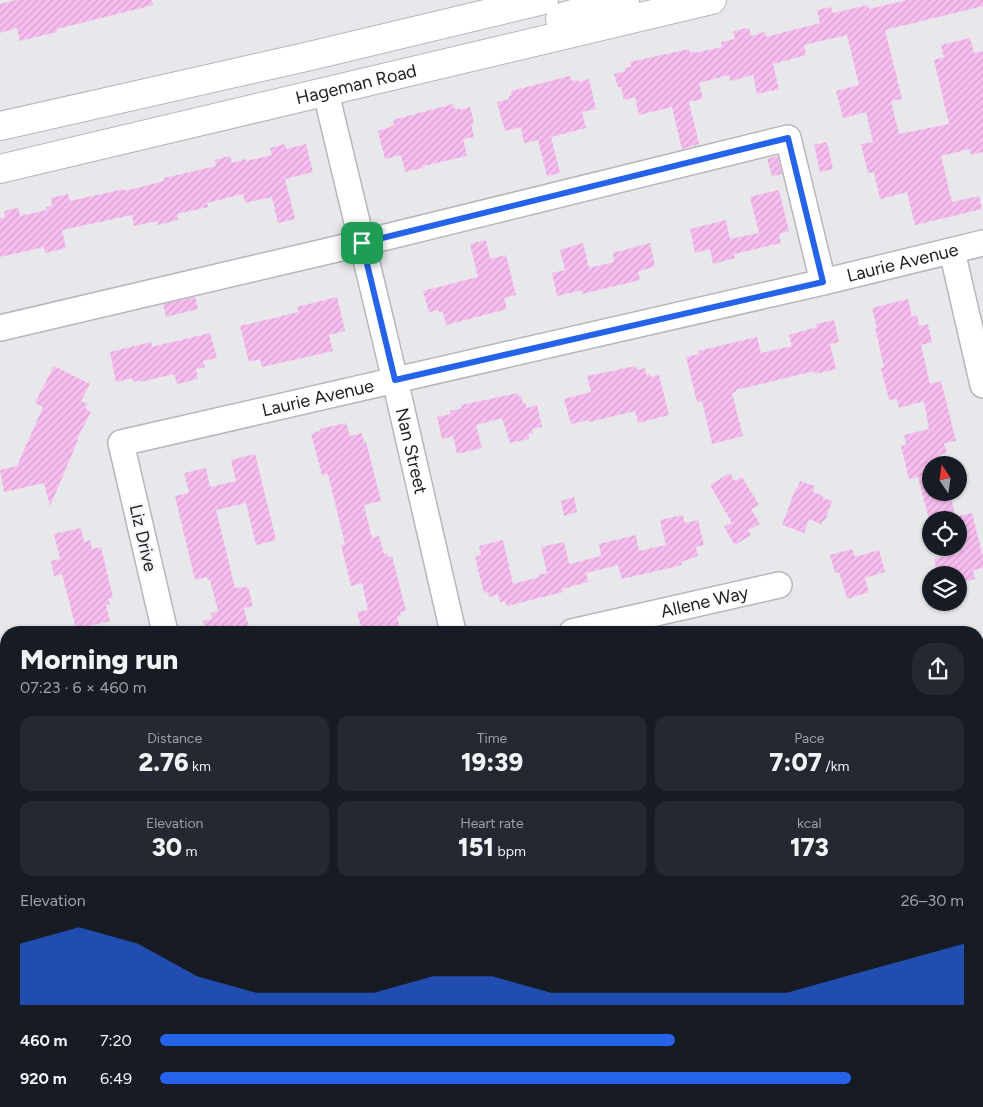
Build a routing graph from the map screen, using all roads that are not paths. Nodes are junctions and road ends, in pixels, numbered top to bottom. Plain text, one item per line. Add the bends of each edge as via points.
1 (625, 0) edge
2 (712, 0) edge
3 (540, 1) edge
4 (506, 49) junction
5 (326, 93) junction
6 (0, 126) edge
7 (0, 169) edge
8 (362, 243) junction
9 (983, 244) edge
10 (952, 251) junction
11 (823, 282) junction
12 (0, 328) edge
13 (395, 380) junction
14 (983, 385) edge
15 (121, 443) joint
16 (779, 585) dead end
17 (164, 626) edge
18 (452, 626) edge
19 (598, 626) edge

1 - 4 main road via 566,16
2 - 4 main road, Hageman Road
3 - 5 main road via 481,32 336,69 326,80
3 - 6 main road
4 - 5 main road, Hageman Road
5 - 7 main road, Hageman Road
5 - 8 street, Nan Street
8 - 11 street via 788,138
8 - 12 street
8 - 13 street, Nan Street
9 - 10 street, Laurie Avenue
10 - 11 street, Laurie Avenue
10 - 14 street
11 - 13 street, Laurie Avenue
13 - 15 street, Laurie Avenue
13 - 18 street, Nan Street
15 - 17 street, Liz Drive
16 - 19 street, Allene Way

